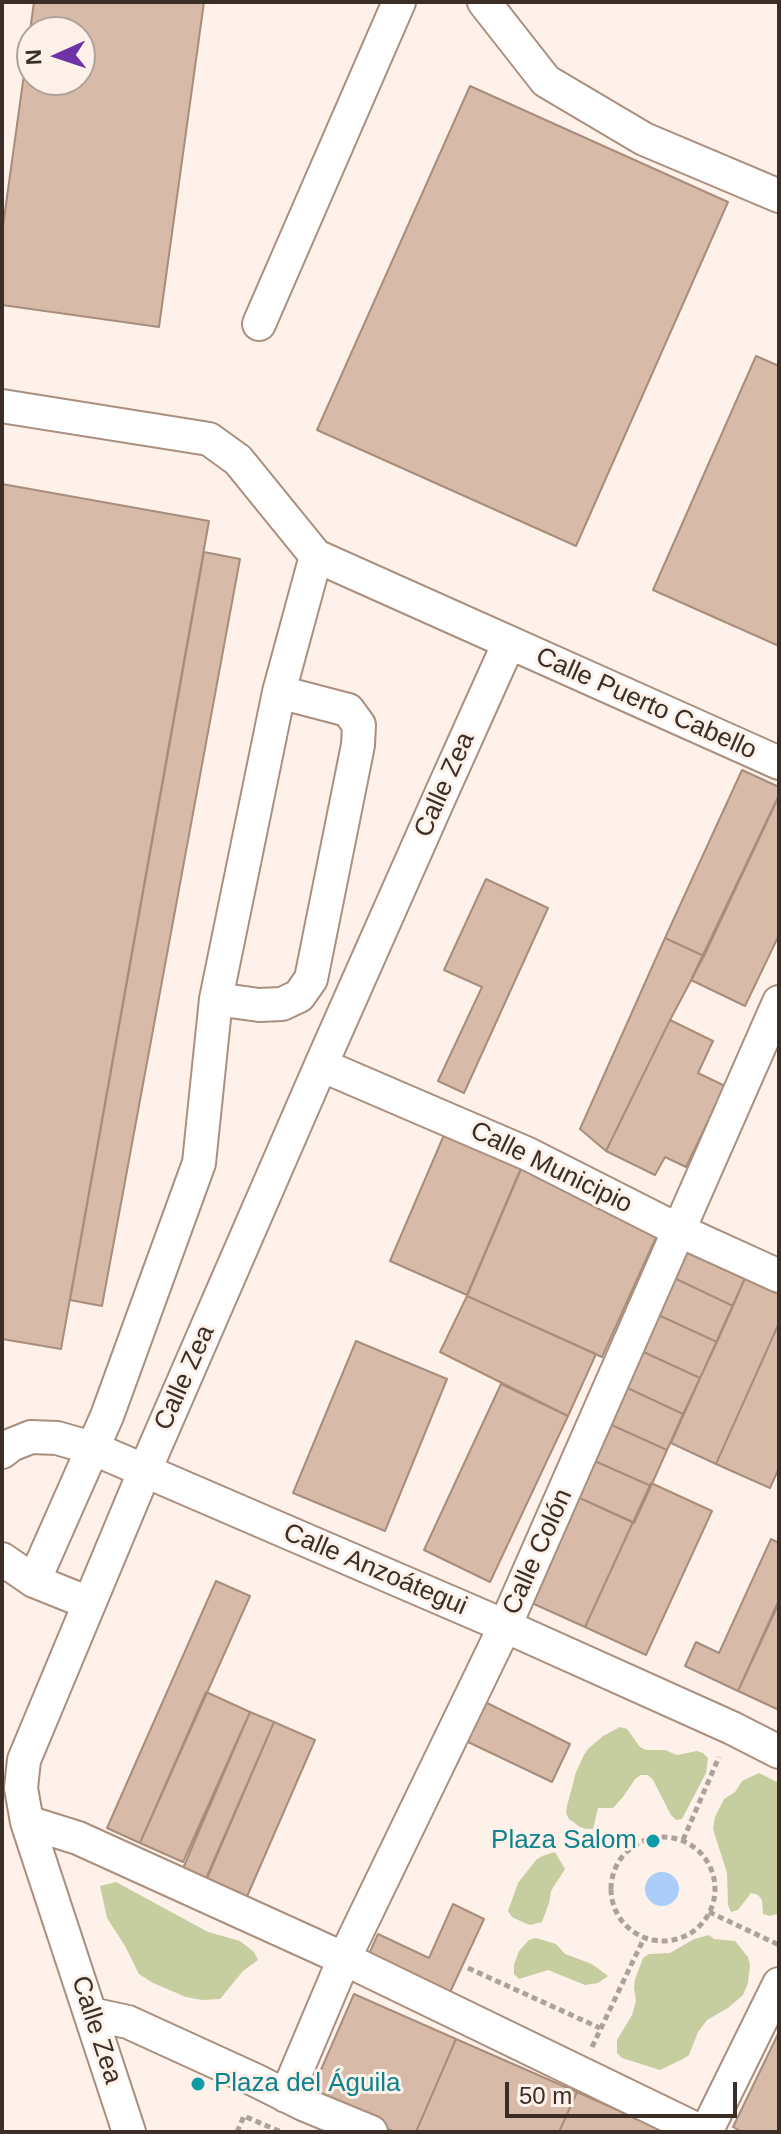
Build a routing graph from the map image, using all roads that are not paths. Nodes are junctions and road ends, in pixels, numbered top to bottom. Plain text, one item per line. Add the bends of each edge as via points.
1 (399, 2) edge
2 (484, 2) edge
3 (779, 196) edge
4 (259, 324) dead end
5 (2, 406) edge
6 (316, 556) junction
7 (512, 645) junction
8 (279, 692) junction
9 (779, 763) edge
10 (216, 999) junction
11 (779, 1002) edge
12 (321, 1065) junction
13 (680, 1231) junction
14 (779, 1276) edge
15 (92, 1448) junction
16 (2, 1452) edge
17 (145, 1470) junction
18 (2, 1559) edge
19 (34, 1581) junction
20 (89, 1603) junction
21 (505, 1626) junction
22 (779, 1752) edge
23 (27, 1822) junction
24 (346, 1960) junction
25 (779, 1984) edge
26 (91, 2014) junction
27 (286, 2096) junction
28 (129, 2132) edge
29 (371, 2132) edge
30 (704, 2132) edge

1 - 4 street
2 - 3 street via 546,81 644,139
5 - 6 street via 209,439 238,460
6 - 7 street, Calle Puerto Cabello
6 - 8 street
7 - 9 street, Calle Puerto Cabello
7 - 12 street, Calle Zea
8 - 10 street
8 - 10 street via 348,710 359,725 311,979 299,996 282,1004
10 - 15 street via 199,1163
11 - 13 street, Calle Colón
12 - 13 street, Calle Municipio via 528,1154
12 - 17 street, Calle Zea
13 - 14 street, Calle Municipio
13 - 21 street, Calle Colón
15 - 16 street, Calle Anzoátegui via 31,1437
15 - 17 street, Calle Anzoátegui
15 - 19 street
17 - 20 street, Calle Zea
17 - 21 street, Calle Anzoátegui
18 - 19 street
19 - 20 street
20 - 23 street, Calle Zea via 24,1760 21,1788
21 - 22 street, Calle Anzoátegui
21 - 24 street, Calle Colón
23 - 24 street via 78,1838
23 - 26 street, Calle Zea
24 - 27 street, Calle Colón
24 - 30 street
25 - 30 street
26 - 27 street via 128,2022
26 - 28 street, Calle Zea
27 - 29 street

